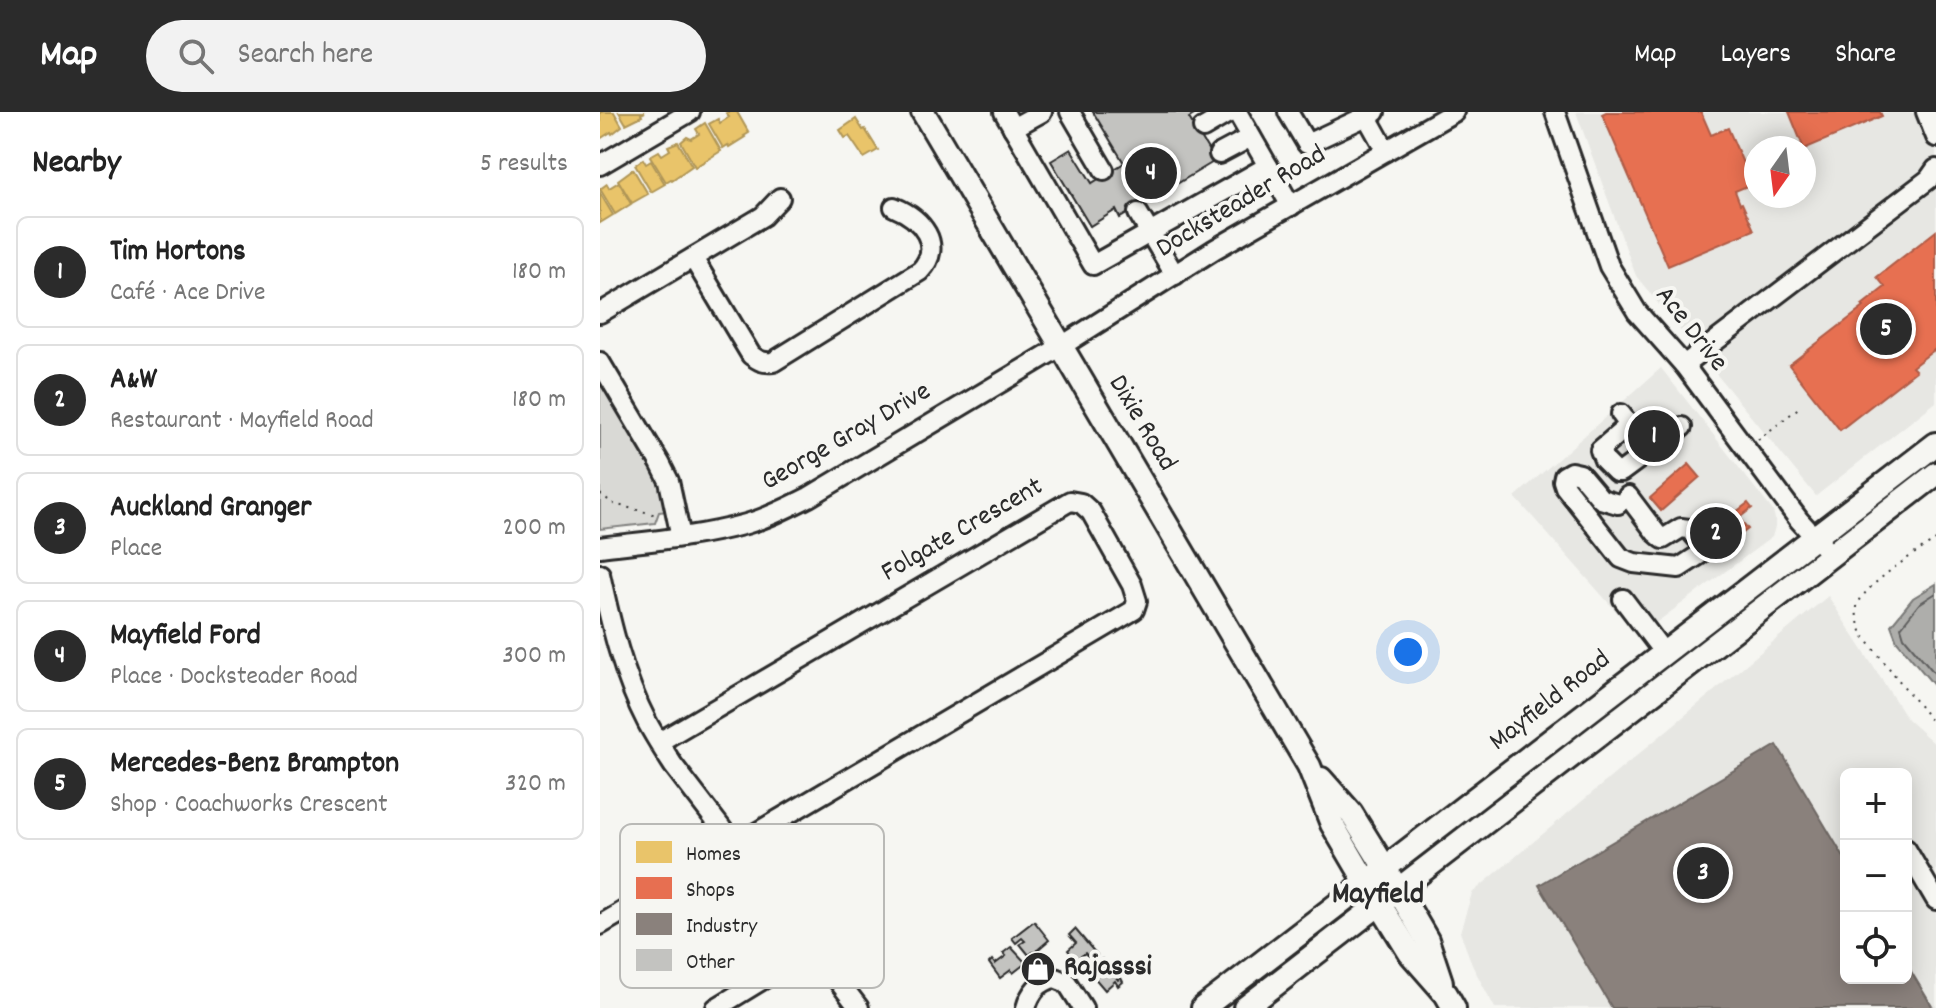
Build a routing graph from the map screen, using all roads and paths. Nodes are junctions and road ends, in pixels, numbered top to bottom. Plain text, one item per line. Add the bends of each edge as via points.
1 (690, 112) edge
2 (923, 112) edge
3 (1042, 112) edge
4 (1070, 112) edge
5 (1230, 112) edge
6 (1237, 112) edge
7 (1288, 112) edge
8 (1454, 112) edge
9 (1555, 112) edge
10 (1926, 112) edge
11 (1371, 114) edge
12 (1009, 120) edge
13 (1203, 128) dead end
14 (1251, 137) junction
15 (1936, 137) edge
16 (1386, 151) junction
17 (1219, 154) dead end
18 (600, 165) edge
19 (1268, 166) junction
20 (1936, 169) edge
21 (1104, 170) dead end
22 (780, 198) dead end
23 (1291, 206) junction
24 (894, 207) dead end
25 (1138, 213) dead end
26 (1150, 232) junction
27 (693, 258) junction
28 (1175, 275) junction
29 (600, 313) edge
30 (1060, 347) junction
31 (600, 362) edge
32 (1684, 365) junction
33 (1801, 406) dead end
34 (1621, 414) dead end
35 (1682, 427) dead end
36 (1936, 444) edge
37 (1746, 450) junction
38 (1936, 474) edge
39 (600, 494) edge
40 (657, 515) dead end
41 (681, 537) junction
42 (1814, 537) junction
43 (1936, 540) edge
44 (600, 547) edge
45 (1831, 555) junction
46 (1634, 563) joint
47 (600, 574) edge
48 (1623, 599) dead end
49 (1664, 653) junction
50 (1936, 727) edge
51 (659, 742) junction
52 (1309, 766) junction
53 (718, 824) edge
54 (772, 824) edge
55 (1912, 859) edge
56 (1385, 868) junction
57 (1366, 882) junction
58 (1388, 897) junction
59 (1936, 900) edge
60 (620, 913) edge
61 (600, 925) edge
62 (749, 988) edge
63 (844, 988) edge
64 (1450, 1001) edge
65 (716, 1008) edge
66 (859, 1008) edge
67 (1026, 1008) edge
68 (1083, 1008) edge
69 (1203, 1008) edge
70 (1245, 1008) edge

1 - 18 street
2 - 30 main road, Dixie Road
3 - 12 street
4 - 21 street
5 - 13 street
6 - 14 street
7 - 11 street via 1307,144
8 - 16 street, Docksteader Road
9 - 32 street, Ace Drive via 1609,266 1637,312
10 - 15 street
11 - 16 street
12 - 26 street via 1093,265
14 - 17 street
14 - 19 street
16 - 23 street, Docksteader Road
19 - 23 street
19 - 26 street
20 - 32 street
22 - 27 street via 763,216
23 - 28 street, Docksteader Road
24 - 27 street via 925,231 931,245 928,263 773,362 751,355
25 - 26 street
26 - 28 street
27 - 29 street
28 - 30 street, Docksteader Road
30 - 41 street, George Gray Drive via 784,510
30 - 52 main road, Dixie Road
31 - 41 street via 669,481
32 - 37 street, Ace Drive
33 - 37 path
34 - 35 street via 1629,425 1600,450 1616,472
36 - 42 main road, Mayfield Road
37 - 42 street, Ace Drive
38 - 45 main road, Mayfield Road
39 - 40 path via 614,504
41 - 44 street, George Gray Drive
42 - 45 street, Ace Drive
42 - 49 main road, Mayfield Road
43 - 50 path via 1876,582 1858,604 1857,618 1862,634
45 - 58 main road, Mayfield Road
46 - 46 street via 1679,568 1699,555 1703,545 1689,529 1663,539 1580,474 1564,476 1569,492 1621,558
47 - 51 street via 634,695
48 - 49 street
49 - 56 main road, Mayfield Road
51 - 53 street
51 - 54 street, Folgate Crescent via 1056,507 1070,501 1091,512 1132,585 1134,610
52 - 56 main road, Dixie Road via 1351,813
52 - 57 main road, Dixie Road via 1332,824
55 - 59 street
56 - 57 main road, Mayfield Road
56 - 58 main road, Dixie Road
57 - 58 main road, Dixie Road
57 - 69 main road, Mayfield Road
58 - 64 main road, Dixie Road via 1427,940
58 - 70 main road, Mayfield Road
60 - 61 street
62 - 65 street
63 - 66 street
67 - 68 street via 1032,992 1055,978 1067,983

